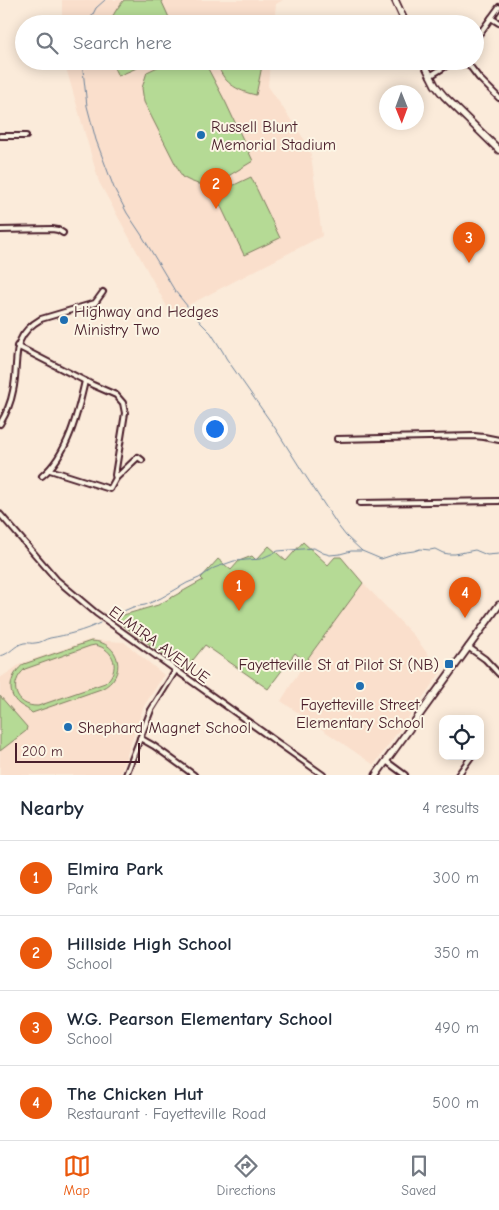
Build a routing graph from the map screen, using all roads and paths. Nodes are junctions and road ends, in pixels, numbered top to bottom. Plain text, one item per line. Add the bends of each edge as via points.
1 (395, 0) edge
2 (499, 7) edge
3 (402, 15) edge
4 (491, 18) junction
5 (499, 23) edge
6 (484, 28) edge
7 (427, 70) edge
8 (440, 70) edge
9 (473, 70) edge
10 (430, 76) junction
11 (499, 98) edge
12 (0, 136) edge
13 (26, 136) dead end
14 (499, 150) edge
15 (0, 230) edge
16 (64, 233) dead end
17 (103, 292) dead end
18 (18, 346) junction
19 (85, 381) junction
20 (0, 424) edge
21 (337, 439) dead end
22 (499, 440) edge
23 (142, 460) dead end
24 (50, 470) junction
25 (42, 476) dead end
26 (116, 478) junction
27 (499, 501) edge
28 (360, 503) dead end
29 (0, 514) edge
30 (499, 605) edge
31 (468, 647) junction
32 (176, 670) junction
33 (499, 674) edge
34 (140, 738) junction
35 (469, 760) edge
36 (386, 761) junction
37 (126, 775) edge
38 (194, 775) edge
39 (322, 775) edge
40 (376, 775) edge
41 (405, 775) edge
42 (458, 775) edge

1 - 3 main road
2 - 4 street
4 - 5 street
4 - 6 street
7 - 10 main road
8 - 10 street
9 - 11 street
10 - 14 main road via 444,96
12 - 13 street
15 - 16 street via 58,230
17 - 18 street via 95,303 33,323
18 - 19 street
18 - 20 street via 14,390
19 - 24 street via 64,447
19 - 26 street via 116,395 124,406
21 - 22 street via 484,436
23 - 26 street via 138,457
24 - 25 street
24 - 26 street via 110,489
27 - 28 street
29 - 32 street, ELMIRA AVENUE via 61,584
30 - 31 main road
31 - 33 street
31 - 36 main road
32 - 34 street via 155,702
32 - 39 street, ELMIRA AVENUE
34 - 37 street
34 - 38 street
35 - 42 street
36 - 40 main road
36 - 41 street

